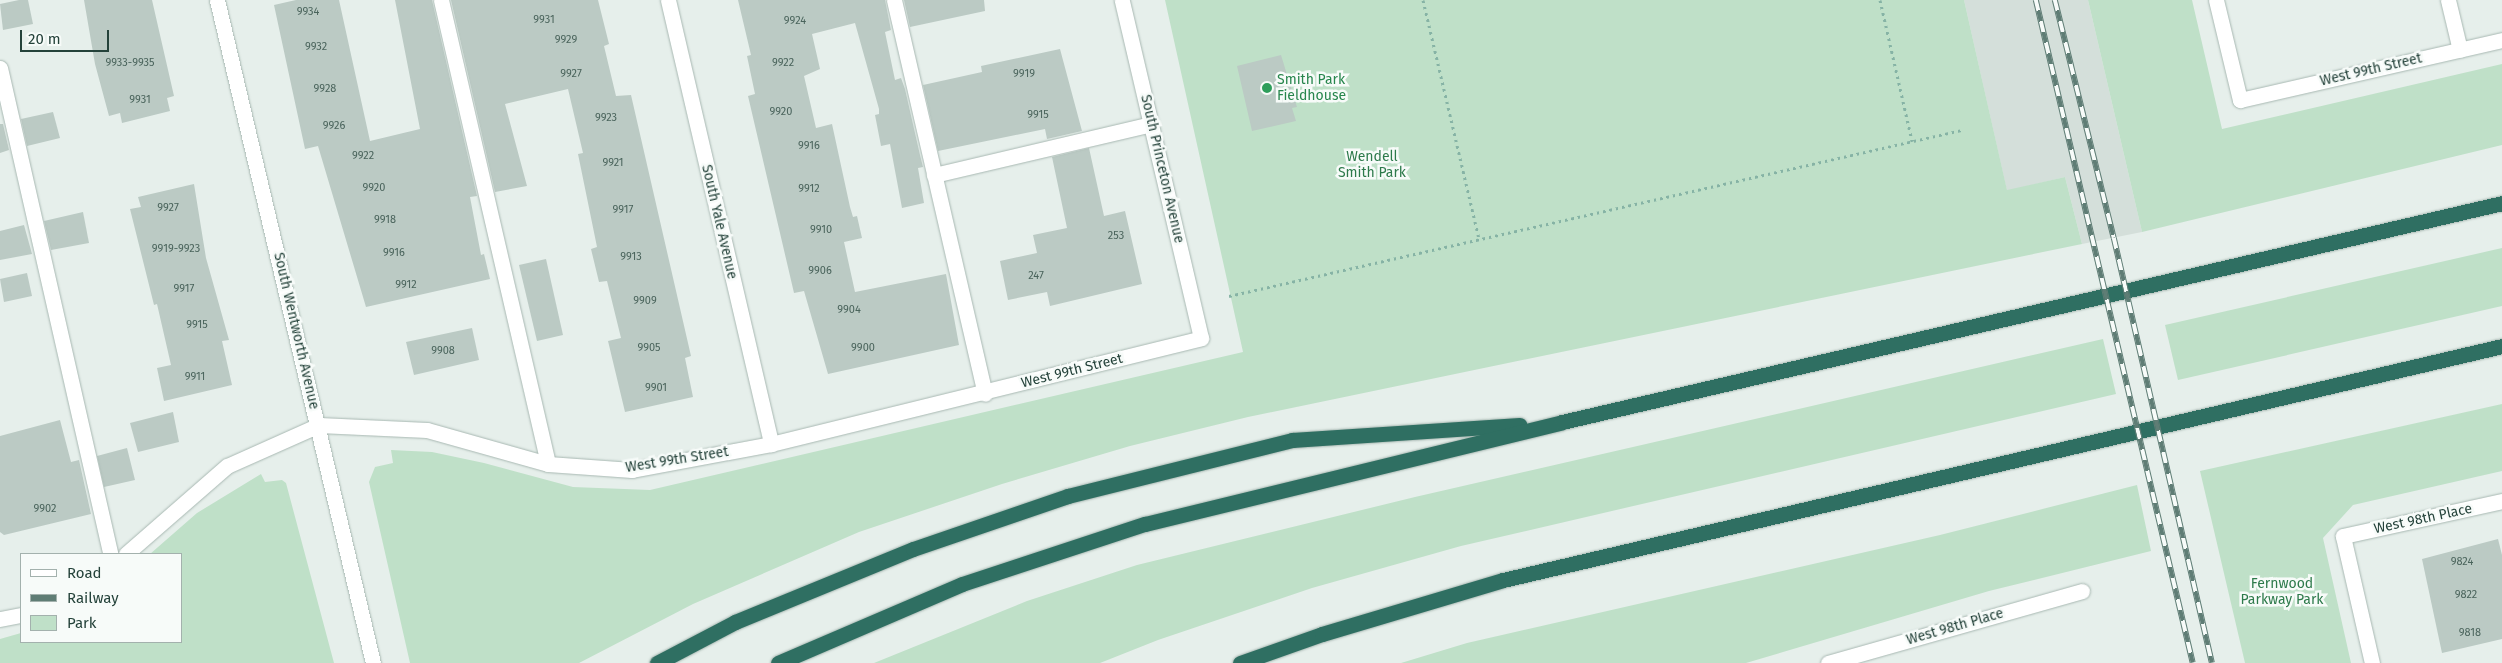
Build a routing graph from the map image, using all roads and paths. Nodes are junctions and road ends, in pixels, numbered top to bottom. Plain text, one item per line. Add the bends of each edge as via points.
1 (217, 0) edge
2 (441, 0) edge
3 (668, 0) edge
4 (894, 0) edge
5 (1122, 0) edge
6 (1423, 0) edge
7 (1880, 0) edge
8 (2216, 0) edge
9 (2448, 0) edge
10 (2502, 40) edge
11 (2460, 50) junction
12 (0, 68) edge
13 (1151, 124) junction
14 (1962, 130) dead end
15 (1912, 141) junction
16 (934, 176) junction
17 (2502, 203) edge
18 (1479, 240) junction
19 (1229, 296) dead end
20 (1201, 338) joint
21 (2502, 346) edge
22 (984, 394) junction
23 (1562, 422) junction
24 (319, 425) junction
25 (771, 444) junction
26 (548, 464) junction
27 (2502, 501) edge
28 (110, 553) edge
29 (127, 553) edge
30 (2082, 591) dead end
31 (20, 615) edge
32 (0, 619) edge
33 (373, 663) edge
34 (657, 663) edge
35 (778, 663) edge
36 (1240, 663) edge
37 (1828, 663) edge
38 (2372, 663) edge

1 - 24 street, South Wentworth Avenue
2 - 26 street
3 - 25 street, South Yale Avenue
4 - 16 street
5 - 13 street, South Princeton Avenue
6 - 18 path
7 - 15 path
8 - 11 street, West 99th Street via 2240,100
9 - 11 street
10 - 11 street, West 99th Street
12 - 28 street
13 - 16 street
13 - 20 street, South Princeton Avenue
14 - 15 path
15 - 18 path
16 - 22 street
17 - 23 highway
18 - 19 path
20 - 22 street, West 99th Street
21 - 36 highway via 1503,580 1322,634
22 - 25 street, West 99th Street
23 - 34 highway via 1292,440 1068,496 912,549 735,622
23 - 35 highway via 1144,524 962,584
24 - 26 street, West 99th Street via 427,430
24 - 29 street, West 99th Street via 227,466
24 - 33 street, South Wentworth Avenue
25 - 26 street, West 99th Street via 632,470
27 - 38 street, West 98th Place via 2343,536
30 - 37 street, West 98th Place
31 - 32 street

